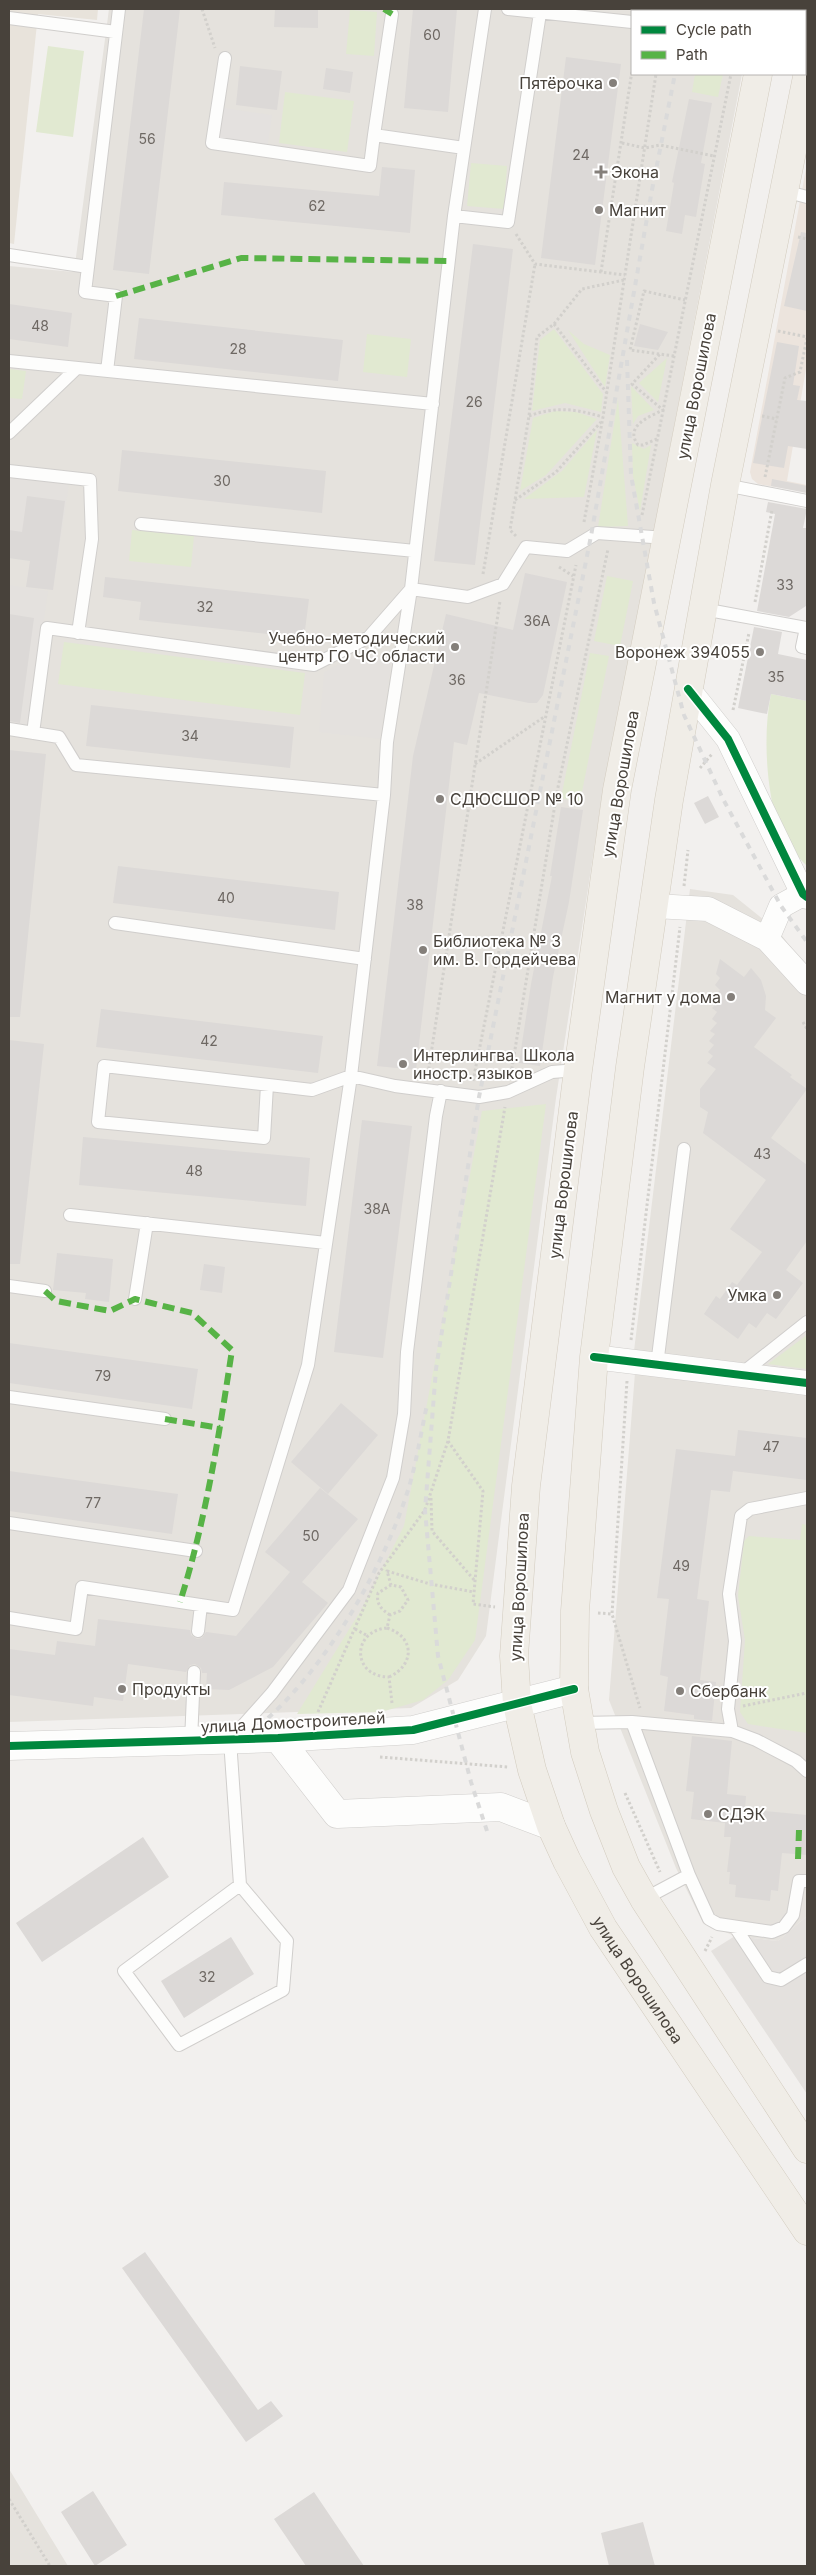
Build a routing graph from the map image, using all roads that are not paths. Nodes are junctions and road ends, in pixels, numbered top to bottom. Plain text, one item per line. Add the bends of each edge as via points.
1 (119, 9) edge
2 (485, 9) edge
3 (508, 9) edge
4 (540, 13) junction
5 (392, 14) dead end
6 (9, 18) edge
7 (631, 22) edge
8 (116, 32) junction
9 (225, 58) dead end
10 (758, 75) edge
11 (806, 93) edge
12 (374, 135) junction
13 (464, 148) junction
14 (795, 194) edge
15 (454, 216) junction
16 (9, 255) edge
17 (88, 267) junction
18 (9, 361) edge
19 (77, 368) junction
20 (107, 371) junction
21 (433, 404) junction
22 (9, 433) edge
23 (9, 471) edge
24 (725, 485) junction
25 (807, 501) edge
26 (141, 524) dead end
27 (666, 538) junction
28 (415, 551) junction
29 (411, 589) junction
30 (703, 610) junction
31 (78, 633) junction
32 (807, 648) edge
33 (688, 689) junction
34 (9, 729) edge
35 (33, 733) junction
36 (384, 795) junction
37 (805, 896) edge
38 (655, 906) junction
39 (115, 923) dead end
40 (767, 939) junction
41 (365, 959) junction
42 (807, 983) edge
43 (578, 1070) junction
44 (351, 1076) junction
45 (267, 1085) junction
46 (441, 1091) junction
47 (684, 1149) dead end
48 (70, 1215) dead end
49 (147, 1223) junction
50 (326, 1243) junction
51 (9, 1286) edge
52 (45, 1291) dead end
53 (136, 1299) dead end
54 (807, 1322) edge
55 (594, 1357) junction
56 (657, 1366) junction
57 (738, 1376) junction
58 (807, 1384) edge
59 (9, 1397) edge
60 (165, 1418) dead end
61 (807, 1498) edge
62 (9, 1523) edge
63 (196, 1551) dead end
64 (201, 1605) junction
65 (9, 1618) edge
66 (198, 1631) dead end
67 (194, 1672) dead end
68 (574, 1689) junction
69 (517, 1704) junction
70 (638, 1722) junction
71 (580, 1723) junction
72 (732, 1731) junction
73 (278, 1738) junction
74 (230, 1740) junction
75 (191, 1741) junction
76 (9, 1746) edge
77 (807, 1771) edge
78 (551, 1826) junction
79 (689, 1875) junction
80 (807, 1881) edge
81 (240, 1885) junction
82 (644, 1899) junction
83 (735, 1926) junction
84 (807, 1964) edge
85 (807, 2149) edge
86 (807, 2231) edge

1 - 8 lane
2 - 13 lane
3 - 4 lane
4 - 7 lane
4 - 15 lane via 508,222
5 - 12 lane
6 - 8 lane
8 - 17 lane
9 - 12 lane via 212,143 370,166
10 - 27 main road, улица Ворошилова
11 - 14 main road
12 - 13 lane
13 - 15 lane
14 - 24 main road
15 - 21 lane
16 - 17 lane
17 - 20 lane via 84,292 116,296
18 - 19 lane
19 - 20 lane
19 - 22 lane
20 - 21 lane
21 - 28 lane
23 - 31 lane via 90,480 92,539
24 - 25 lane
24 - 30 main road
26 - 28 lane
27 - 29 lane via 596,533 567,551 526,546 502,584 468,597
27 - 43 main road, улица Ворошилова via 617,790
28 - 29 lane
29 - 31 lane via 369,637 314,665
29 - 36 lane via 387,742
30 - 32 lane via 806,628 802,647
30 - 33 main road
31 - 35 lane via 47,628
33 - 37 street via 728,739
33 - 38 main road
34 - 35 lane
35 - 36 lane via 59,737 76,765
36 - 41 lane
37 - 40 street via 781,906
38 - 40 street via 708,909
38 - 55 main road via 629,1075
39 - 41 lane
40 - 42 street
41 - 44 lane
43 - 46 lane via 552,1072 508,1092 479,1097
43 - 69 main road, улица Ворошилова via 526,1486 514,1628
44 - 45 lane via 312,1090
44 - 46 lane via 395,1086
44 - 50 lane
45 - 45 lane via 104,1066 98,1122 264,1138
46 - 74 lane via 407,1352 404,1414 393,1478 349,1590 272,1693
47 - 56 lane
48 - 49 lane
49 - 50 lane
49 - 53 lane
50 - 64 lane via 308,1365 234,1610
51 - 52 lane
54 - 57 lane
55 - 56 street
55 - 68 main road via 575,1602
56 - 57 street
57 - 58 street
59 - 60 lane
61 - 72 lane via 750,1509 741,1516 729,1594 735,1641 728,1709
62 - 63 lane
64 - 65 lane via 82,1587 76,1629
64 - 66 lane
67 - 75 lane
68 - 69 street, улица Домостроителей
68 - 71 main road
69 - 73 street, улица Домостроителей via 413,1730
69 - 78 main road, улица Ворошилова via 532,1770
70 - 71 lane
70 - 72 lane
70 - 79 lane
71 - 82 main road via 585,1752 604,1810 626,1867
72 - 77 lane via 796,1761
73 - 74 street, улица Домостроителей
73 - 78 street, улица Домостроителей via 337,1814 501,1807
74 - 75 street, улица Домостроителей
74 - 81 lane
75 - 76 street, улица Домостроителей
78 - 86 main road, улица Ворошилова via 603,1928
79 - 82 lane
79 - 83 lane via 709,1918 718,1924
80 - 83 lane via 799,1881 793,1915 784,1927 772,1932
81 - 81 lane via 286,1941 283,1990 179,2046 124,1970
82 - 85 main road
83 - 84 lane via 768,1977 781,1980

